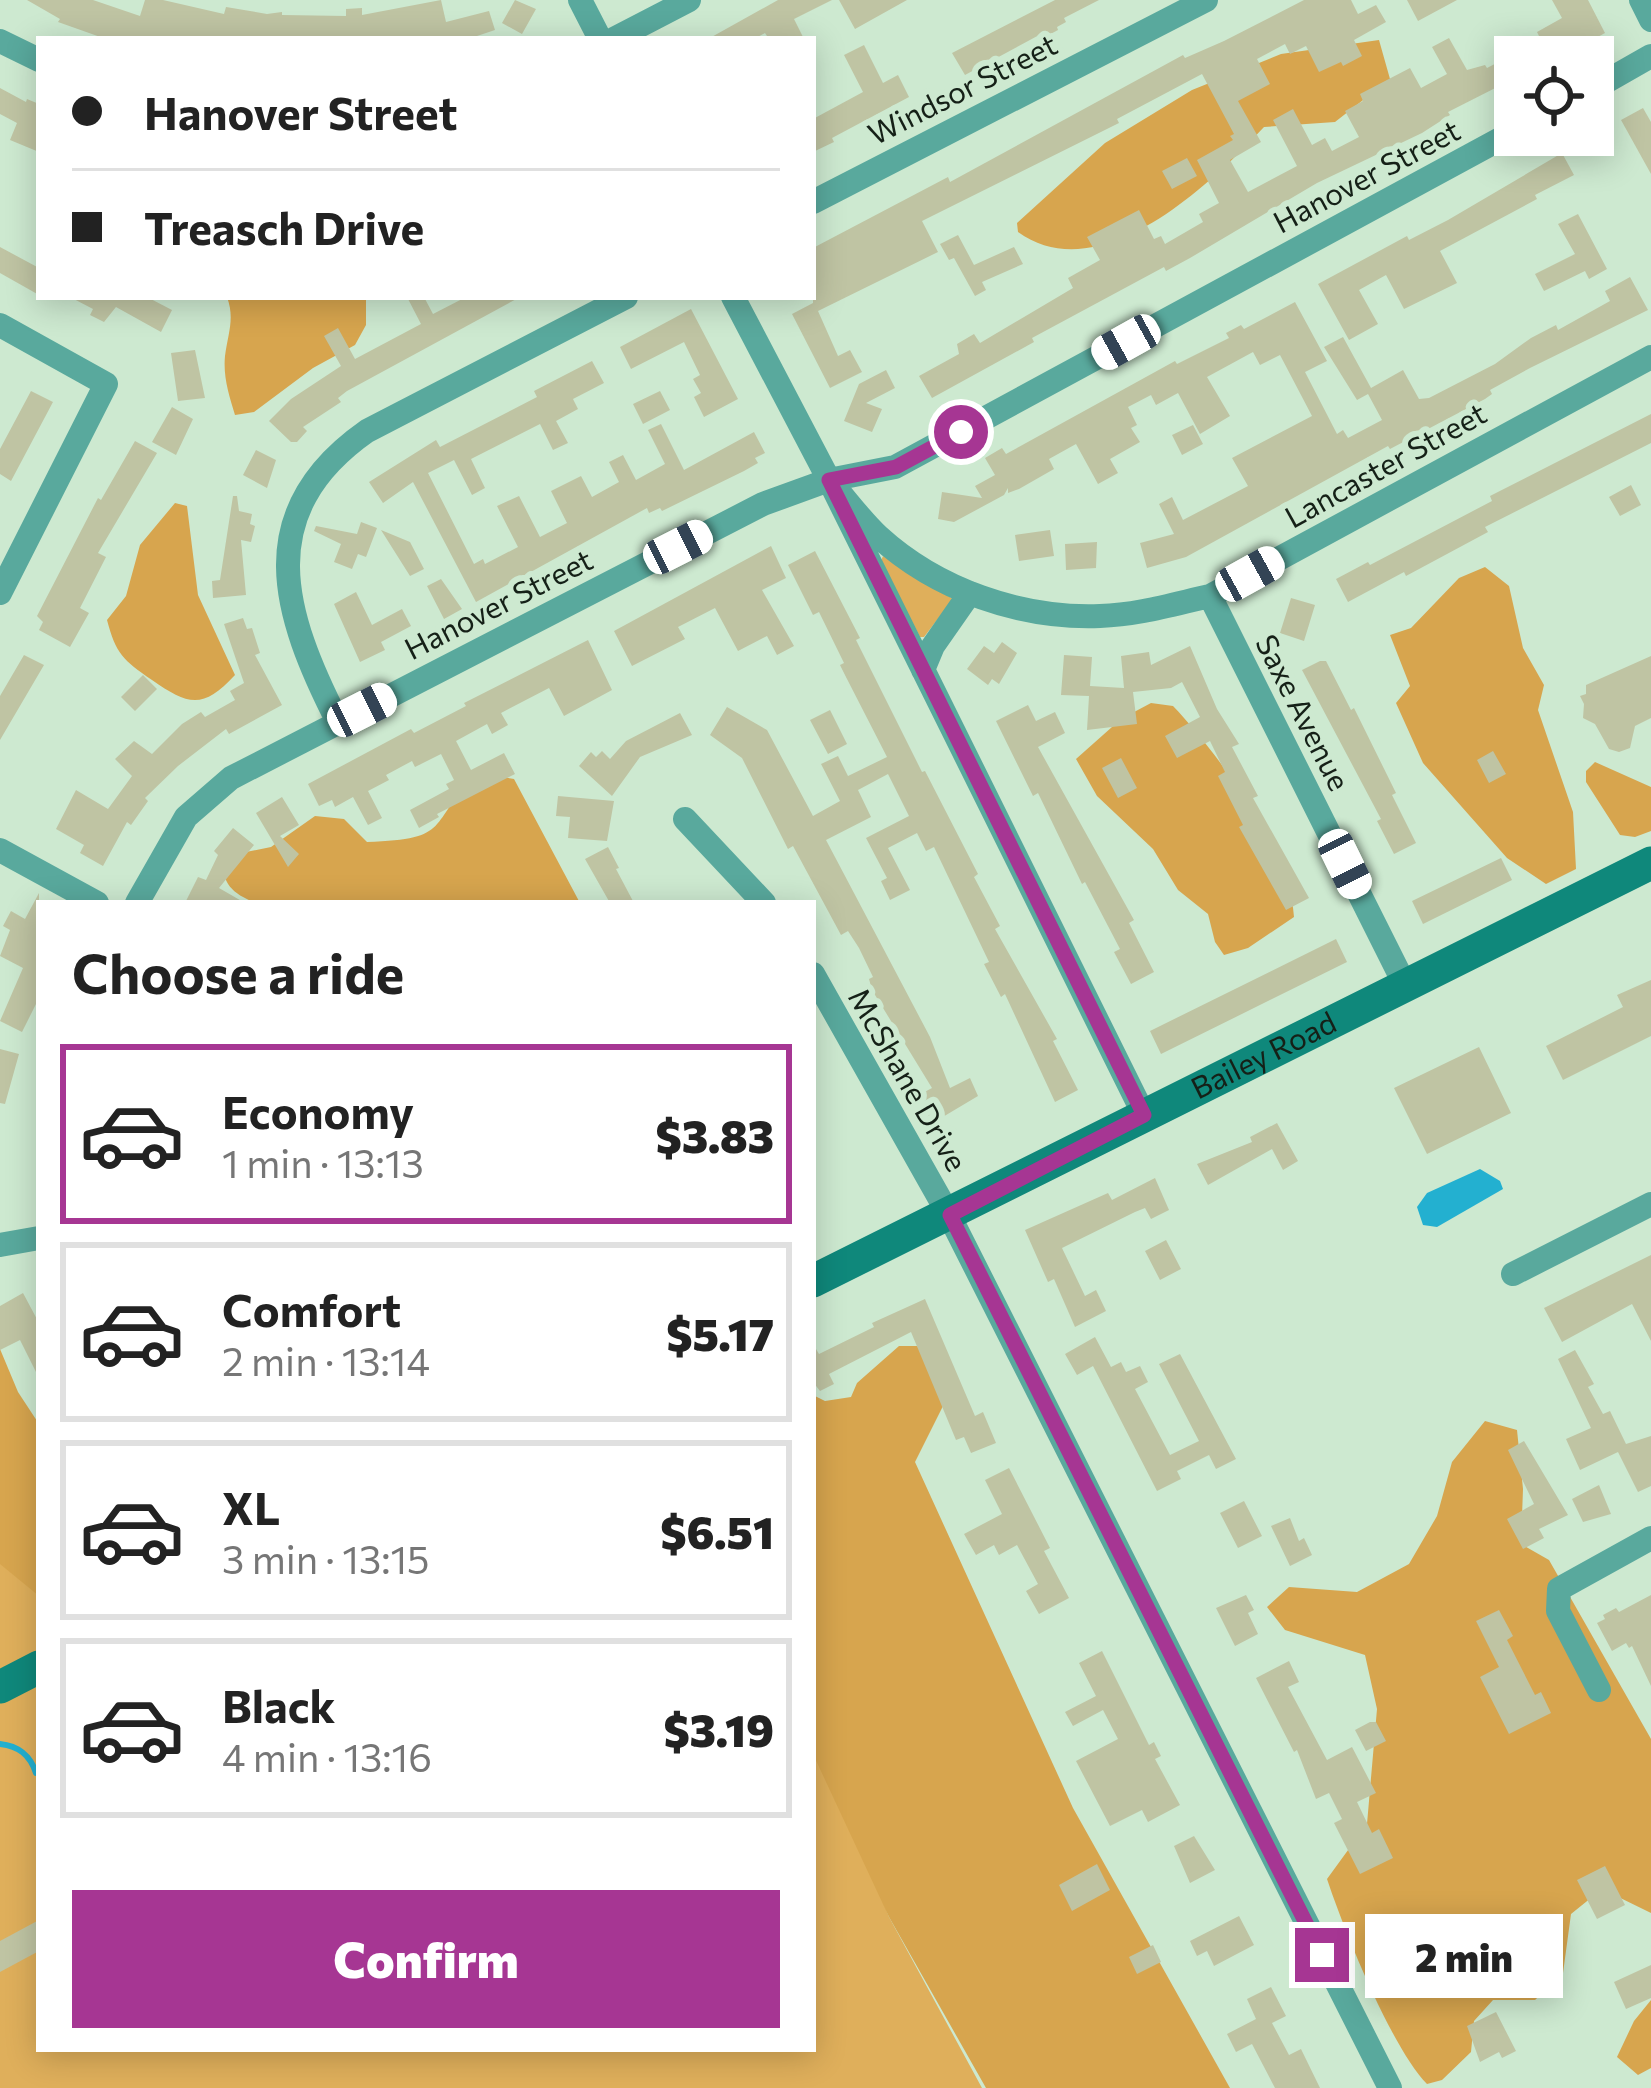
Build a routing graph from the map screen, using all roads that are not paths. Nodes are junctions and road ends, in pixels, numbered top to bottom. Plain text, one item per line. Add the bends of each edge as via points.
1 (580, 0) edge
2 (689, 0) edge
3 (1206, 0) edge
4 (1641, 0) edge
5 (1651, 20) edge
6 (598, 36) edge
7 (620, 36) edge
8 (0, 41) edge
9 (1651, 56) edge
10 (36, 59) edge
11 (1614, 77) edge
12 (1494, 142) edge
13 (816, 200) edge
14 (620, 300) edge
15 (735, 300) edge
16 (0, 325) edge
17 (1651, 357) edge
18 (829, 480) junction
19 (5, 585) edge
20 (970, 593) junction
21 (1210, 596) junction
22 (922, 670) junction
23 (338, 722) junction
24 (685, 819) dead end
25 (0, 850) edge
26 (1651, 863) edge
27 (92, 900) edge
28 (138, 900) edge
29 (761, 900) edge
30 (816, 979) edge
31 (1405, 985) junction
32 (1144, 1115) junction
33 (1651, 1204) edge
34 (950, 1215) junction
35 (36, 1239) edge
36 (0, 1245) edge
37 (1513, 1274) dead end
38 (816, 1280) edge
39 (1651, 1538) edge
40 (36, 1669) edge
41 (0, 1687) edge
42 (1598, 1690) dead end
43 (1390, 2088) edge

1 - 6 street
2 - 7 street
3 - 13 street, Windsor Street
4 - 5 street
8 - 10 street
9 - 11 street
12 - 18 street, Hanover Street via 896,467
14 - 23 street via 367,431 314,482 291,540 288,592 303,651
15 - 18 street
16 - 19 street via 106,384
17 - 21 street, Lancaster Street
18 - 20 street, Lancaster Street via 904,559
18 - 22 street
18 - 23 street, Hanover Street via 763,504
20 - 21 street, Lancaster Street via 1034,611 1099,616
20 - 22 street
21 - 31 street, Saxe Avenue
22 - 32 street
23 - 28 street, Hanover Street via 207,796 174,834
24 - 29 street
25 - 27 street
26 - 31 street, Bailey Road
30 - 34 street, McShane Drive
31 - 32 street, Bailey Road
32 - 34 street, Bailey Road
33 - 37 street
34 - 38 street, Bailey Road
34 - 43 street, McShane Drive
35 - 36 street
39 - 42 street via 1559,1589 1558,1611
40 - 41 street

